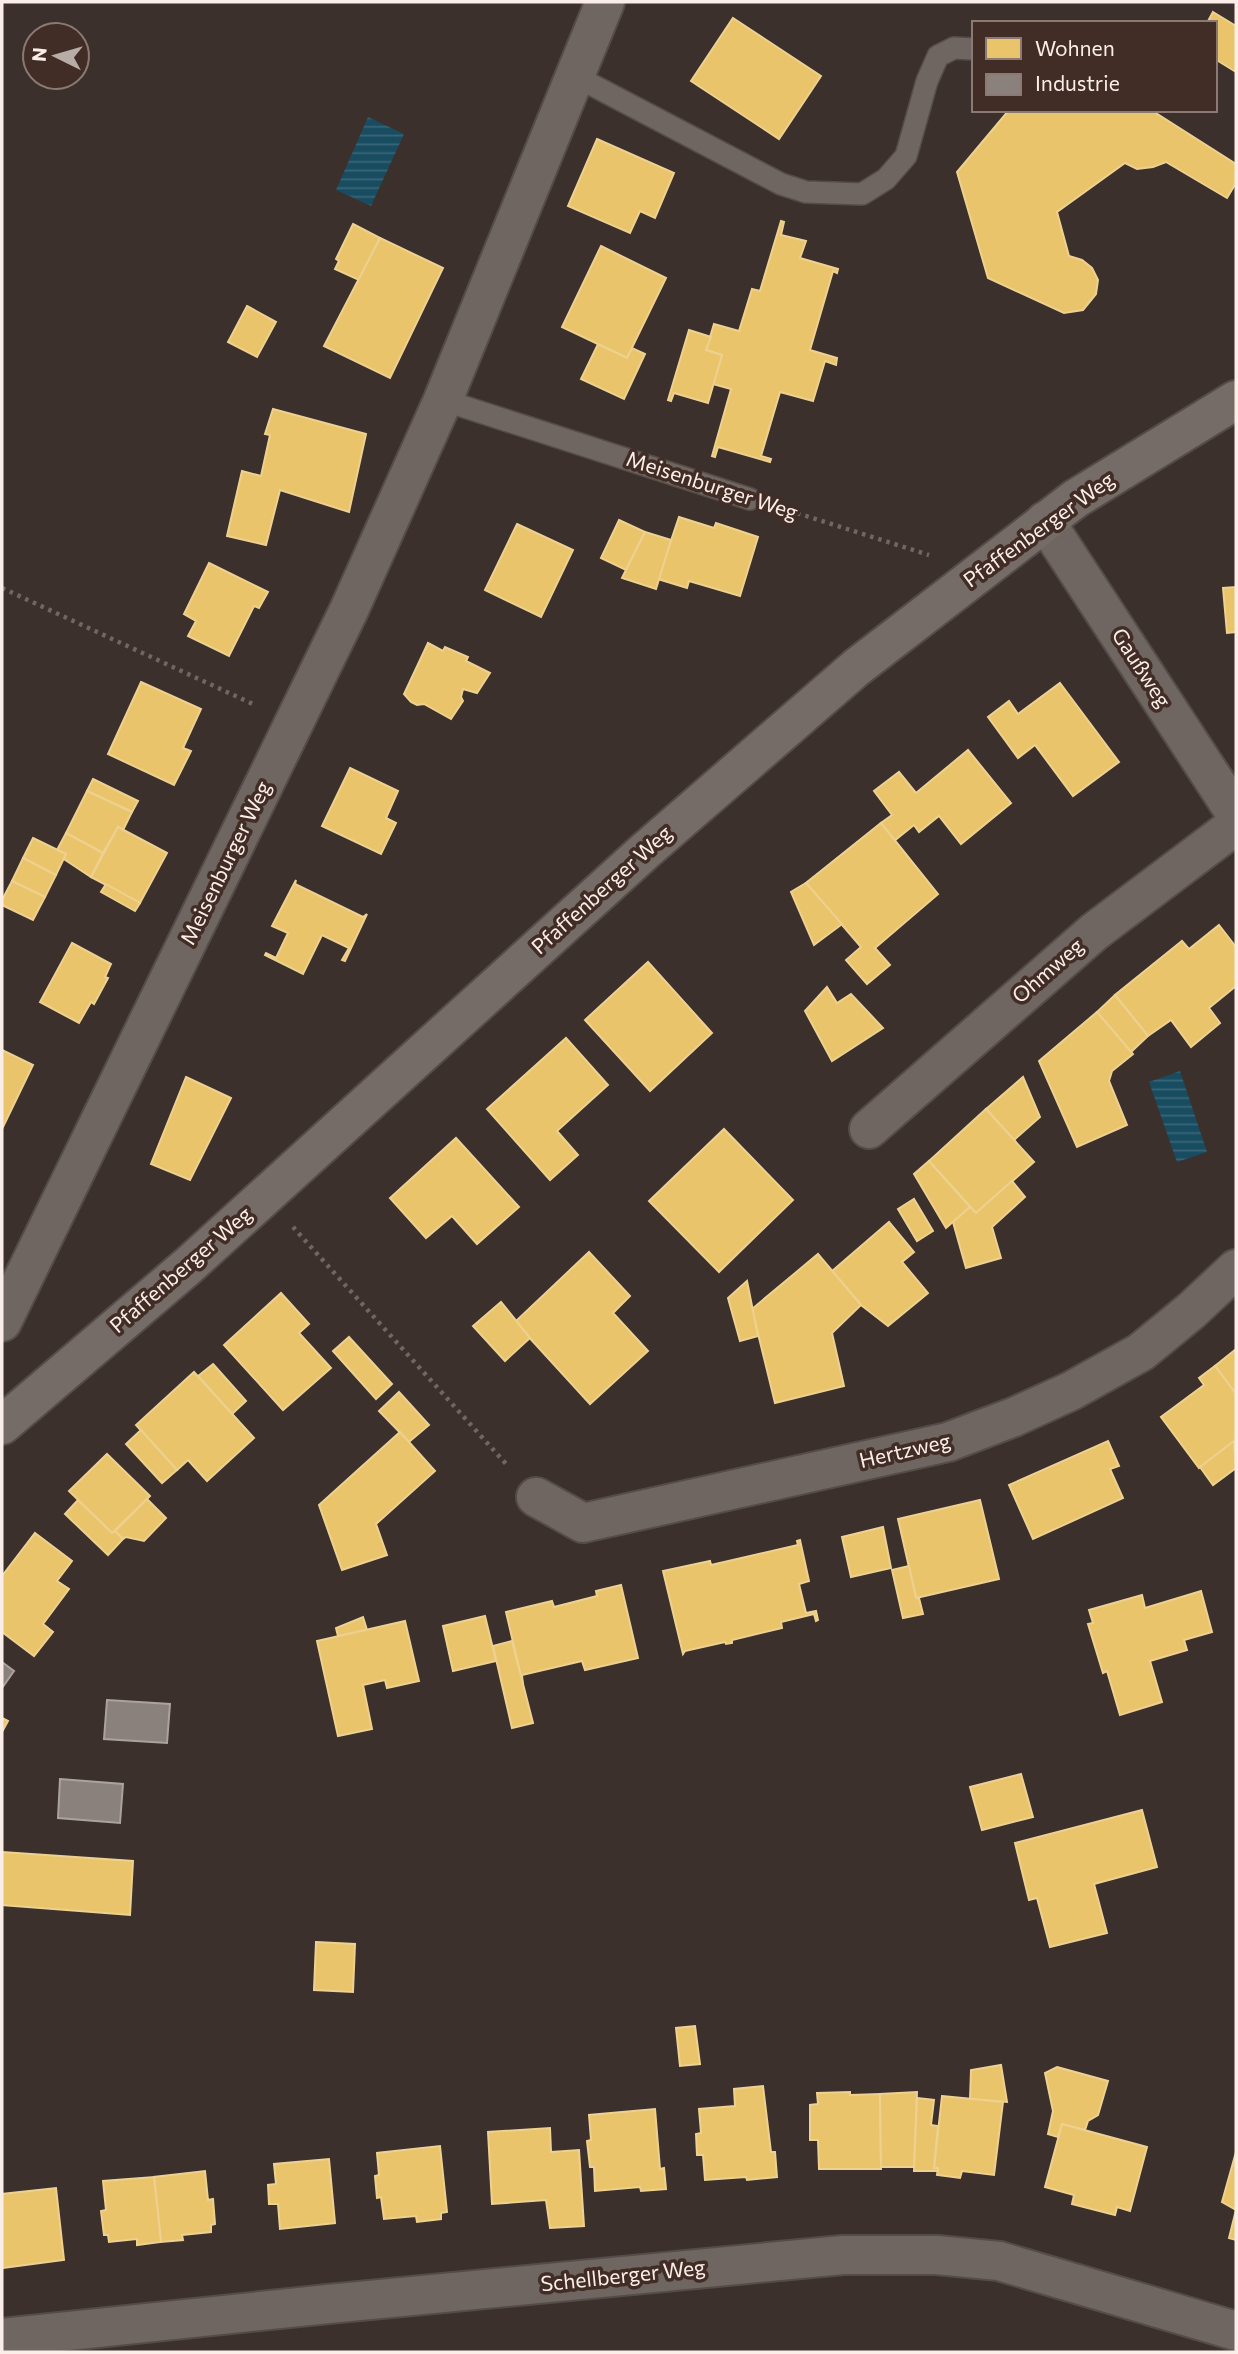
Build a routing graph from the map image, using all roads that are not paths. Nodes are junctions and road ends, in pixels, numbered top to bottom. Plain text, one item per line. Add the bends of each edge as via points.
1 (605, 2) edge
2 (972, 49) edge
3 (575, 76) junction
4 (443, 400) junction
5 (1236, 400) edge
6 (750, 499) road end
7 (1045, 521) junction
8 (1236, 814) edge
9 (1236, 825) edge
10 (869, 1129) dead end
11 (1236, 1269) edge
12 (2, 1322) edge
13 (2, 1425) edge
14 (536, 1497) road end
15 (1236, 2330) edge
16 (2, 2338) edge

1 - 3 street, Meisenburger Weg
2 - 3 lane via 954,48 938,56 906,156 886,179 862,194 806,192 781,184
3 - 4 street, Meisenburger Weg
4 - 6 lane, Meisenburger Weg
4 - 12 street, Meisenburger Weg via 349,610
5 - 7 main road, Pfaffenberger Weg
7 - 8 street, Gaußweg
7 - 13 main road, Pfaffenberger Weg via 857,667 645,851 188,1266
9 - 10 street, Ohmweg via 1094,932
11 - 14 street, Hertzweg via 1141,1352 1071,1391 948,1442 583,1523
15 - 16 street, Schellberger Weg via 999,2261 937,2255 843,2255

